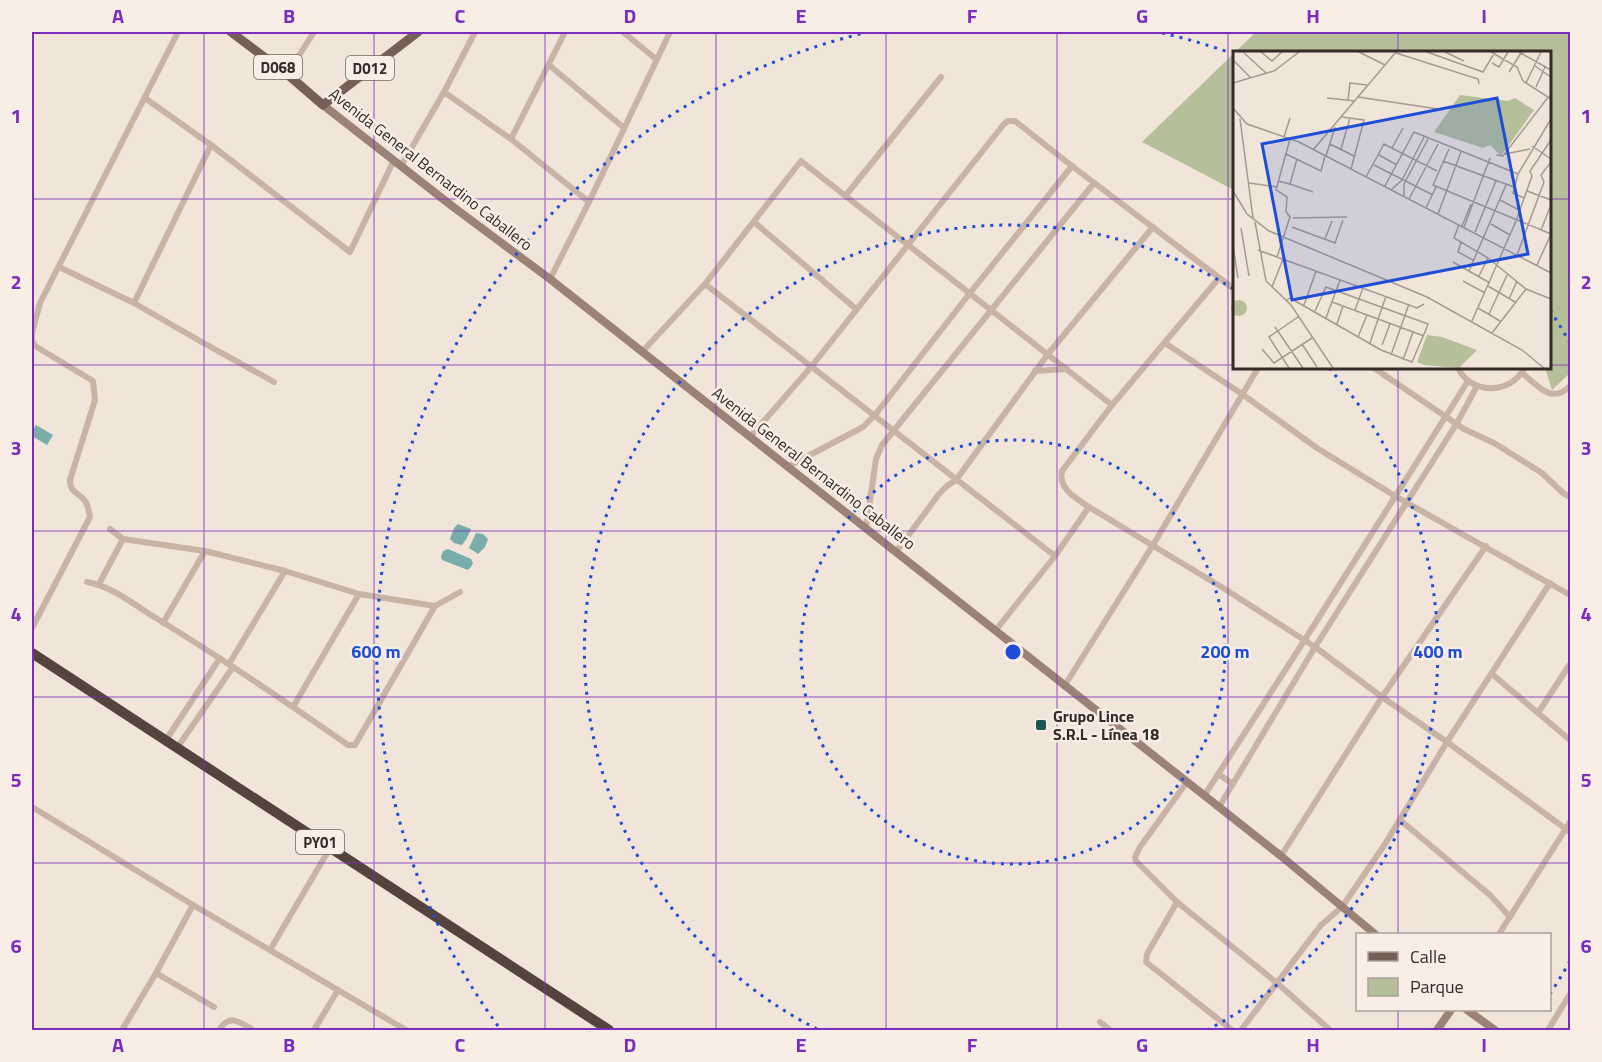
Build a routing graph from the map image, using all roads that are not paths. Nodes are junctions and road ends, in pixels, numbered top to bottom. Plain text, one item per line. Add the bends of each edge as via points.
1 (178, 32) edge
2 (231, 32) edge
3 (314, 32) edge
4 (418, 32) edge
5 (475, 32) edge
6 (565, 32) edge
7 (623, 32) edge
8 (670, 32) edge
9 (656, 59) junction
10 (549, 65) junction
11 (287, 74) junction
12 (941, 77) dead end
13 (444, 92) junction
14 (146, 98) junction
15 (323, 105) junction
16 (624, 128) junction
17 (511, 139) junction
18 (211, 145) junction
19 (398, 163) junction
20 (1072, 166) junction
21 (1094, 183) junction
22 (846, 195) junction
23 (589, 202) junction
24 (754, 222) junction
25 (1153, 227) junction
26 (908, 245) junction
27 (59, 267) junction
28 (1219, 278) junction
29 (550, 279) junction
30 (705, 284) junction
31 (1233, 288) edge
32 (970, 293) junction
33 (32, 300) edge
34 (40, 303) junction
35 (134, 303) junction
36 (856, 309) junction
37 (990, 310) junction
38 (32, 334) edge
39 (1165, 343) junction
40 (642, 352) junction
41 (1048, 354) junction
42 (811, 367) junction
43 (1067, 369) junction
44 (1257, 369) edge
45 (1376, 369) edge
46 (1458, 369) edge
47 (1523, 370) edge
48 (1035, 372) junction
49 (1468, 381) junction
50 (274, 382) dead end
51 (1478, 386) junction
52 (1570, 386) edge
53 (1242, 394) junction
54 (1112, 405) junction
55 (875, 415) junction
56 (1446, 415) junction
57 (1457, 423) junction
58 (893, 430) junction
59 (750, 437) junction
60 (787, 467) junction
61 (956, 480) junction
62 (1395, 496) junction
63 (1570, 497) edge
64 (1407, 501) junction
65 (1089, 507) junction
66 (866, 528) junction
67 (110, 529) dead end
68 (123, 539) junction
69 (1153, 545) junction
70 (1486, 546) junction
71 (205, 552) junction
72 (896, 552) junction
73 (1055, 556) junction
74 (285, 571) junction
75 (87, 582) dead end
76 (1550, 583) junction
77 (99, 584) junction
78 (460, 592) dead end
79 (359, 594) junction
80 (1570, 595) edge
81 (435, 606) junction
82 (163, 623) junction
83 (32, 628) edge
84 (995, 631) junction
85 (1304, 641) junction
86 (1315, 647) junction
87 (32, 653) edge
88 (220, 658) junction
89 (1570, 664) edge
90 (231, 666) junction
91 (1492, 674) junction
92 (1065, 685) junction
93 (1382, 698) junction
94 (293, 707) junction
95 (1538, 713) junction
96 (166, 740) junction
97 (1570, 740) edge
98 (1448, 742) junction
99 (177, 748) junction
100 (1218, 774) junction
101 (1187, 782) junction
102 (1233, 784) junction
103 (1204, 796) junction
104 (32, 807) edge
105 (1219, 807) junction
106 (1400, 820) junction
107 (1570, 822) edge
108 (1568, 831) edge
109 (330, 848) junction
110 (1281, 856) junction
111 (1177, 902) junction
112 (193, 905) junction
113 (1342, 907) junction
114 (1510, 917) junction
115 (1374, 933) edge
116 (1500, 933) edge
117 (270, 950) junction
118 (156, 973) junction
119 (1277, 983) junction
120 (338, 990) junction
121 (1570, 994) edge
122 (214, 1007) dead end
123 (1450, 1011) edge
124 (1468, 1011) edge
125 (1100, 1022) dead end
126 (122, 1030) edge
127 (219, 1030) edge
128 (253, 1030) edge
129 (314, 1030) edge
130 (406, 1030) edge
131 (609, 1030) edge
132 (1110, 1030) edge
133 (1232, 1030) edge
134 (1241, 1030) edge
135 (1330, 1030) edge
136 (1437, 1030) edge
137 (1496, 1030) edge
138 (1548, 1030) edge

1 - 14 street
2 - 11 main road, Avenida General Bernardino Caballero / D068
3 - 11 street
4 - 15 main road, D012
5 - 13 street
6 - 10 street
7 - 9 street
8 - 9 street
9 - 16 street
10 - 16 street
10 - 17 street
11 - 15 main road, Avenida General Bernardino Caballero / D068
12 - 22 street
13 - 17 street
13 - 19 street
14 - 18 street
14 - 27 street
15 - 19 main road, Avenida General Bernardino Caballero / D068
16 - 23 street
17 - 23 street
18 - 19 street via 350,252
18 - 35 street
19 - 29 main road, Avenida General Bernardino Caballero / D068
20 - 21 street
20 - 26 street via 1015,121 1008,121
20 - 32 street
21 - 25 street
21 - 37 street
22 - 24 street via 801,160
22 - 26 street
23 - 29 street
24 - 30 street
24 - 36 street
25 - 28 street
25 - 41 street
26 - 32 street
26 - 36 street
27 - 34 street
27 - 35 street
28 - 31 street
28 - 39 street
29 - 40 main road, Avenida General Bernardino Caballero / D068
30 - 40 street
30 - 42 street
32 - 37 street
32 - 55 street
33 - 34 street
34 - 38 street
35 - 50 street
36 - 42 street
37 - 41 street
37 - 58 street
38 - 83 street via 35,345 93,381 95,400 70,480 74,491 85,500 90,517
39 - 53 street
39 - 54 street
40 - 59 main road, Avenida General Bernardino Caballero / D068
41 - 43 street
41 - 48 street
42 - 55 street
42 - 59 street
43 - 48 street
43 - 54 street
44 - 53 street
45 - 56 street
46 - 49 street
47 - 51 street via 1502,387
47 - 52 street via 1552,395 1561,394
48 - 61 street
49 - 51 street
49 - 56 street
51 - 57 street
53 - 62 street via 1317,448
53 - 69 street
54 - 65 street via 1062,471 1061,480 1068,491
55 - 58 street
55 - 60 street via 863,427
56 - 57 street
56 - 62 street
57 - 63 street via 1542,473
57 - 64 street
58 - 61 street
58 - 66 street via 876,459
59 - 60 main road, Avenida General Bernardino Caballero / D068
60 - 66 main road, Avenida General Bernardino Caballero / D068
61 - 72 street via 939,494
61 - 73 street
62 - 64 street
62 - 85 street
64 - 70 street
64 - 86 street
65 - 69 street
65 - 73 street
66 - 72 main road, Avenida General Bernardino Caballero / D068
67 - 68 street
68 - 71 street
68 - 77 street
69 - 85 street
69 - 92 street
70 - 76 street
70 - 93 street
71 - 74 street
71 - 82 street
72 - 84 main road, Avenida General Bernardino Caballero / D068
73 - 84 street
74 - 79 street
74 - 90 street
75 - 77 street
76 - 80 street
76 - 91 street
77 - 82 street
78 - 81 street
79 - 81 street
79 - 94 street
81 - 94 street via 355,745 348,746
82 - 88 street
84 - 92 main road, Avenida General Bernardino Caballero / D068
85 - 86 street
85 - 100 street
86 - 93 street
86 - 102 street
87 - 96 highway, PY01
88 - 90 street
88 - 96 street
89 - 95 street
90 - 94 street
90 - 99 street
91 - 95 street
91 - 98 street
92 - 101 main road, Avenida General Bernardino Caballero / D068
93 - 98 street
93 - 110 street
95 - 97 street
96 - 99 highway, PY01
98 - 106 street
98 - 108 street
99 - 109 highway, PY01
100 - 102 street
100 - 103 street
101 - 103 main road, Avenida General Bernardino Caballero / D068
101 - 111 street via 1135,857
102 - 105 street
103 - 105 main road, Avenida General Bernardino Caballero / D068
104 - 112 street
105 - 110 main road, Avenida General Bernardino Caballero / D068
106 - 113 street
106 - 114 street via 1490,895
107 - 108 street
108 - 114 street
109 - 117 street
109 - 131 highway, PY01
110 - 113 main road, Avenida General Bernardino Caballero / D068
111 - 119 street
111 - 133 street via 1146,962
112 - 117 street
112 - 118 street
113 - 115 main road, Avenida General Bernardino Caballero / D068
113 - 119 street via 1321,925
114 - 116 street
117 - 120 street
118 - 122 street
118 - 126 street
119 - 134 street
119 - 135 street
120 - 129 street
120 - 130 street
121 - 138 street
123 - 136 main road
124 - 137 main road
125 - 132 street
127 - 128 street via 229,1020

